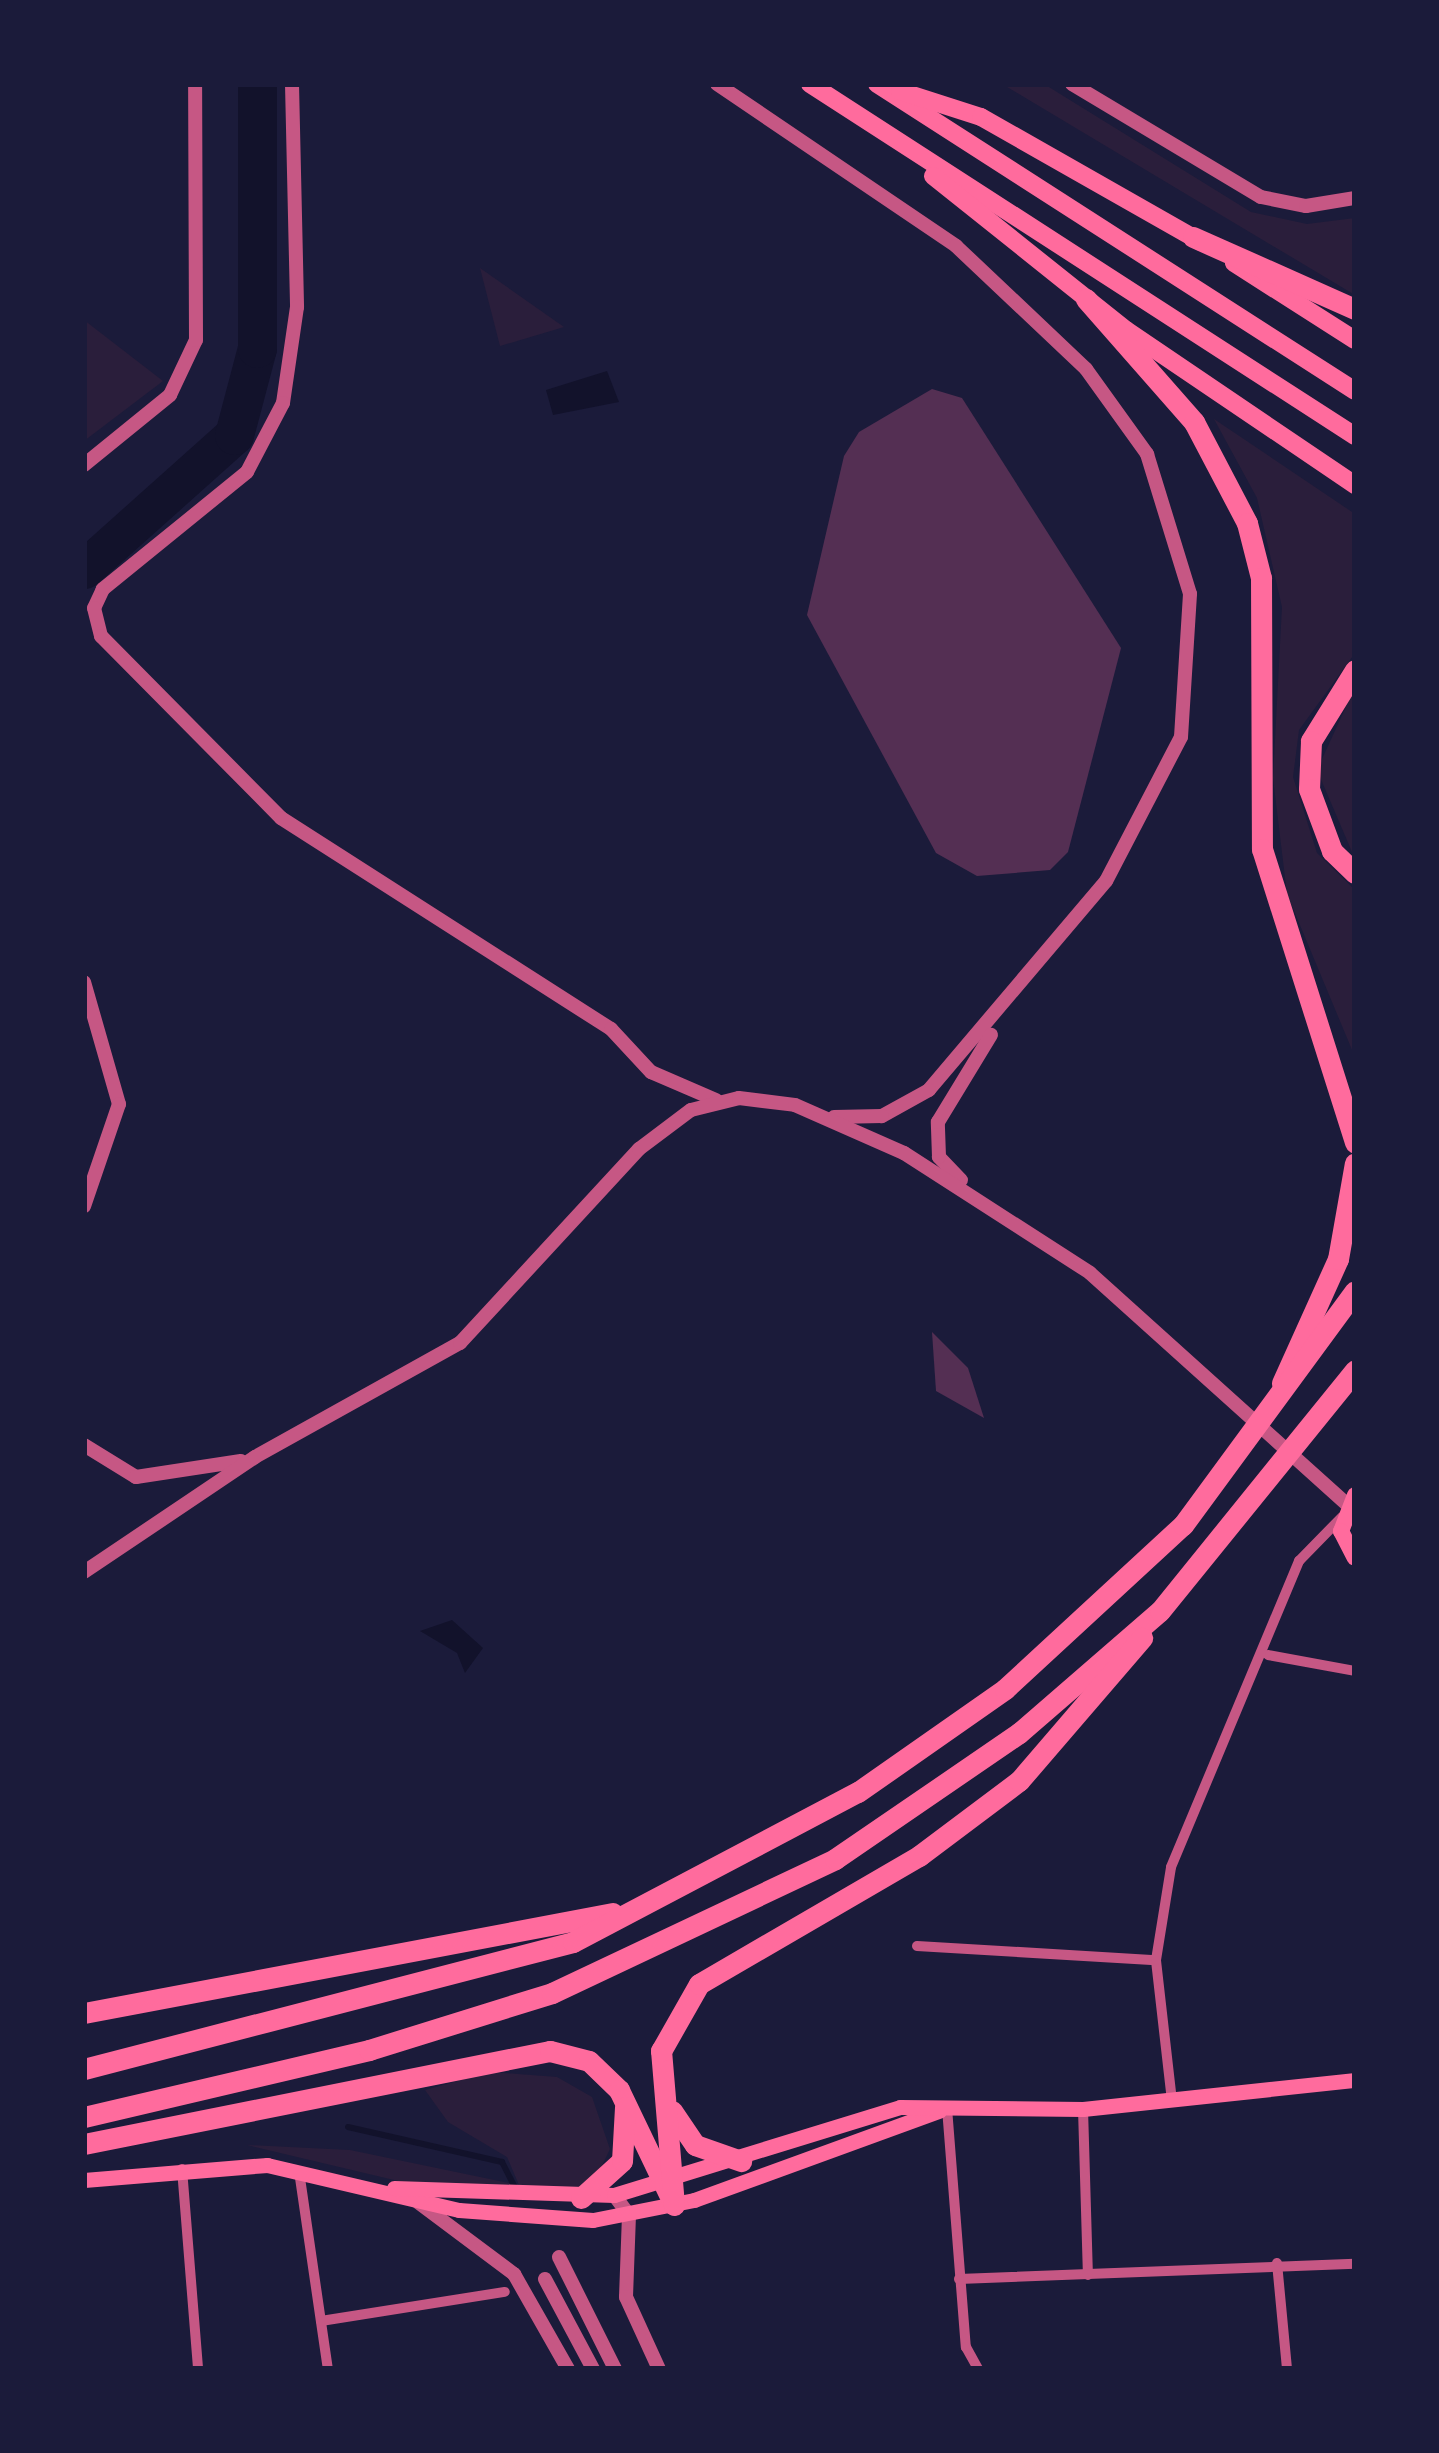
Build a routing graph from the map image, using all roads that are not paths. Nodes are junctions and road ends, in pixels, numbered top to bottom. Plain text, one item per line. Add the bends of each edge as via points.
1 (195, 84) edge
2 (292, 84) edge
3 (717, 84) edge
4 (810, 84) edge
5 (877, 84) edge
6 (1072, 84) edge
7 (858, 115) junction
8 (1355, 198) edge
9 (1193, 237) junction
10 (1085, 299) junction
11 (1355, 309) edge
12 (1355, 340) edge
13 (1355, 391) edge
14 (1355, 436) edge
15 (84, 465) edge
16 (1355, 484) edge
17 (104, 589) junction
18 (84, 608) edge
19 (1355, 670) edge
20 (1355, 873) edge
21 (84, 982) edge
22 (1010, 1006) junction
23 (716, 1100) junction
24 (829, 1117) junction
25 (1355, 1143) edge
26 (1355, 1163) edge
27 (84, 1206) edge
28 (1004, 1218) junction
29 (1355, 1291) edge
30 (1355, 1370) edge
31 (1355, 1394) edge
32 (1273, 1406) junction
33 (1310, 1435) junction
34 (84, 1445) edge
35 (255, 1457) junction
36 (1348, 1505) edge
37 (1355, 1558) edge
38 (84, 1572) edge
39 (1160, 1611) junction
40 (1268, 1655) junction
41 (1355, 1671) edge
42 (660, 1900) junction
43 (917, 1946) dead end
44 (1156, 1960) junction
45 (84, 2017) edge
46 (84, 2069) edge
47 (1355, 2080) edge
48 (658, 2084) junction
49 (619, 2090) junction
50 (1172, 2101) junction
51 (947, 2108) junction
52 (1083, 2109) junction
53 (84, 2116) edge
54 (84, 2144) edge
55 (741, 2161) junction
56 (182, 2165) junction
57 (299, 2167) junction
58 (84, 2180) edge
59 (669, 2184) junction
60 (394, 2188) junction
61 (614, 2195) junction
62 (581, 2198) junction
63 (674, 2205) junction
64 (629, 2216) junction
65 (559, 2257) dead end
66 (1277, 2263) junction
67 (1355, 2264) edge
68 (1088, 2275) junction
69 (545, 2279) dead end
70 (959, 2279) junction
71 (505, 2292) dead end
72 (321, 2321) junction
73 (199, 2369) edge
74 (328, 2369) edge
75 (568, 2369) edge
76 (592, 2369) edge
77 (615, 2369) edge
78 (659, 2369) edge
79 (978, 2369) edge
80 (1287, 2369) edge

1 - 15 street via 196,340 170,395
2 - 17 street via 296,328 278,417 227,493
3 - 22 street via 956,246 1031,313 1115,404 1172,511 1193,622 1181,737 1135,836
4 - 7 highway
5 - 9 highway via 982,117
5 - 13 highway
6 - 8 street via 1261,197 1306,206
7 - 10 highway
7 - 14 highway
9 - 11 highway
9 - 12 highway
10 - 16 highway
10 - 25 highway via 1194,422 1247,523 1261,578 1262,849
17 - 18 street
17 - 23 street via 94,615 113,656 264,804 611,1029 650,1072
19 - 20 highway via 1311,741 1309,789 1332,851
21 - 27 street via 118,1104
22 - 24 street via 917,1100 882,1116
22 - 28 street via 936,1131 943,1163
23 - 24 street via 768,1099
23 - 35 street via 639,1149 460,1343
24 - 28 street
26 - 32 highway via 1338,1258
28 - 36 street via 1128,1303
29 - 32 highway
30 - 33 highway
31 - 33 highway
32 - 42 highway via 1183,1525 1005,1689 858,1792
33 - 39 highway
34 - 35 street via 136,1477
35 - 38 street
36 - 37 main road
36 - 40 street via 1299,1561
39 - 48 highway via 1105,1692 1019,1781 919,1856 699,1984 667,2037
39 - 53 highway via 932,1796 678,1941 369,2050
40 - 41 street
40 - 44 street via 1171,1867
42 - 45 highway
42 - 46 highway via 573,1942
43 - 44 street
44 - 50 street
47 - 50 main road
48 - 55 highway via 694,2145
48 - 59 highway
49 - 54 highway via 589,2061 530,2050 243,2120
49 - 59 highway
49 - 62 highway via 626,2151
50 - 52 main road
51 - 52 main road
51 - 55 main road via 900,2107
51 - 63 main road
51 - 70 street
52 - 68 street
55 - 59 main road
56 - 57 main road
56 - 58 main road
56 - 73 street
57 - 60 main road
57 - 72 street
59 - 61 main road
59 - 63 highway
60 - 62 main road
60 - 64 main road via 458,2210
60 - 75 street via 514,2274
61 - 62 main road
61 - 64 street
63 - 64 main road
64 - 78 street via 626,2297
65 - 77 street
66 - 67 street
66 - 68 street
66 - 80 street
68 - 70 street
69 - 76 street
70 - 79 street
71 - 72 street
72 - 74 street

